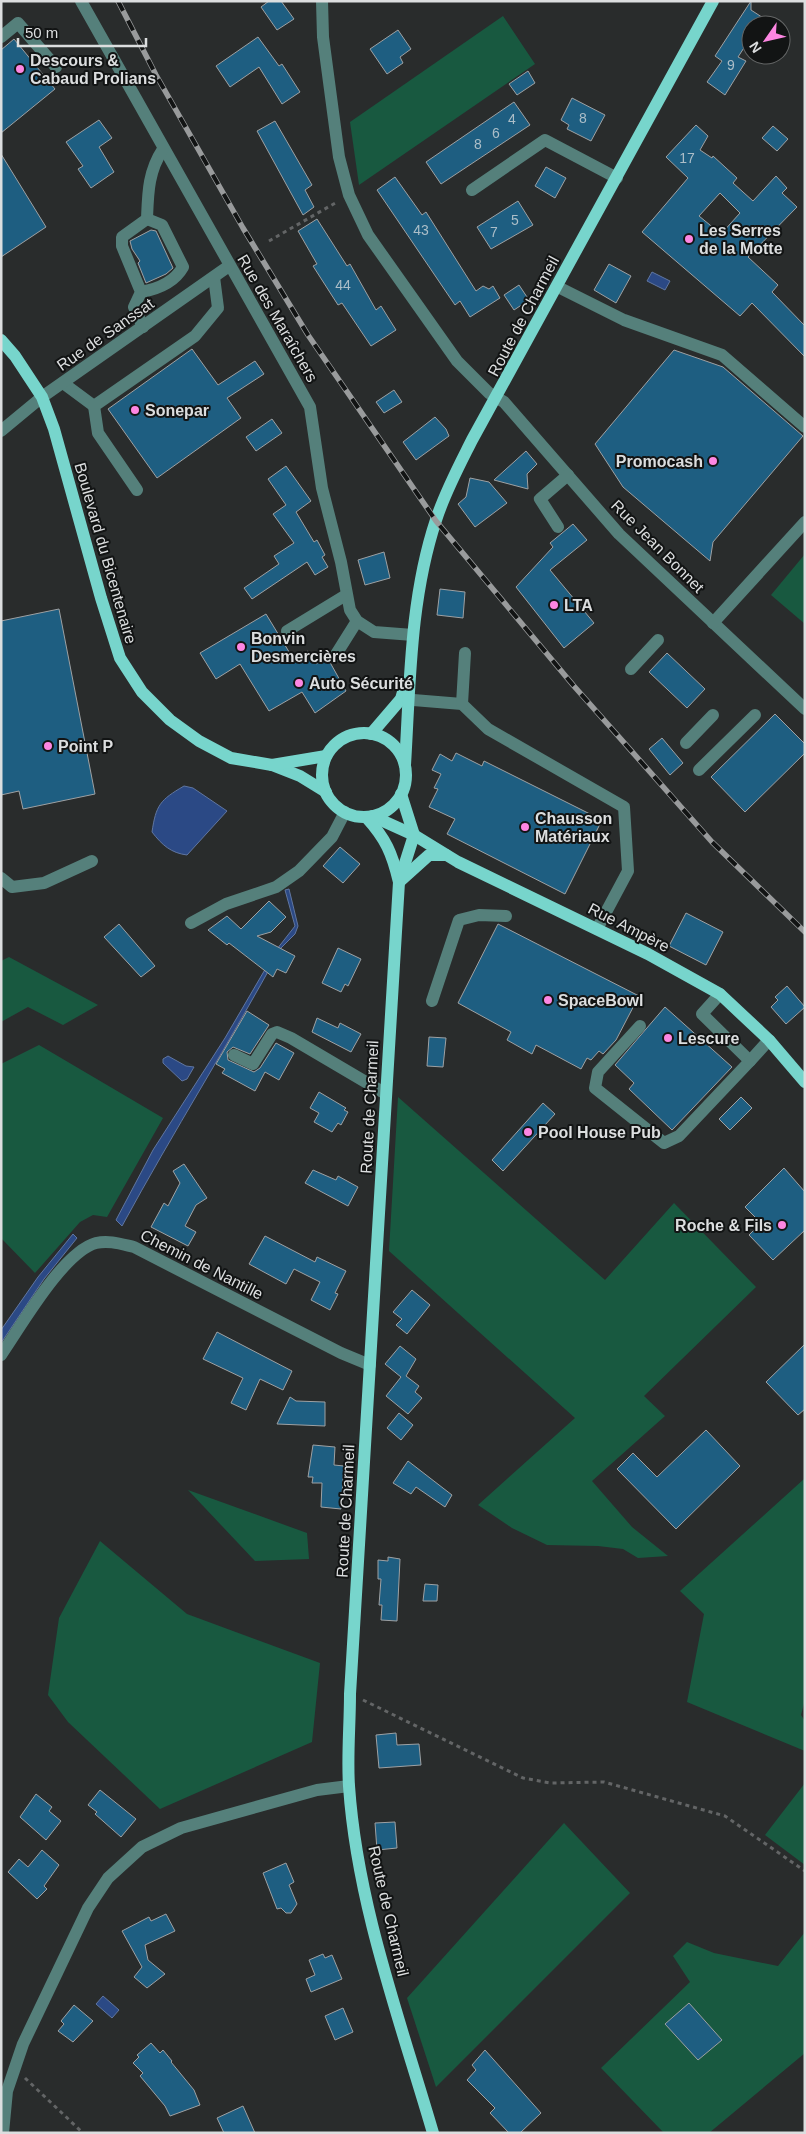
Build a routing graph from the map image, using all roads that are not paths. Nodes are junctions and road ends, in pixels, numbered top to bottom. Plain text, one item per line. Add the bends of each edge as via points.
1 (81, 1) edge
2 (322, 1) edge
3 (713, 1) edge
4 (1, 37) edge
5 (56, 67) dead end
6 (163, 149) junction
7 (616, 178) junction
8 (472, 190) dead end
9 (147, 219) junction
10 (229, 266) junction
11 (214, 277) junction
12 (558, 287) junction
13 (141, 292) junction
14 (143, 327) junction
15 (1, 340) edge
16 (63, 383) junction
17 (42, 397) junction
18 (498, 398) junction
19 (94, 406) junction
20 (805, 427) edge
21 (1, 431) edge
22 (568, 475) junction
23 (137, 490) dead end
24 (805, 522) edge
25 (558, 526) dead end
26 (346, 595) junction
27 (357, 621) junction
28 (713, 623) junction
29 (287, 631) dead end
30 (414, 635) junction
31 (658, 640) dead end
32 (465, 653) dead end
33 (335, 656) dead end
34 (631, 668) dead end
35 (405, 699) junction
36 (462, 704) junction
37 (805, 710) edge
38 (713, 715) dead end
39 (755, 715) dead end
40 (371, 734) junction
41 (686, 744) dead end
42 (326, 756) junction
43 (405, 764) junction
44 (272, 765) junction
45 (699, 770) dead end
46 (326, 792) junction
47 (401, 794) junction
48 (345, 812) junction
49 (369, 817) junction
50 (414, 835) junction
51 (446, 855) junction
52 (92, 861) dead end
53 (1, 878) edge
54 (399, 882) junction
55 (506, 916) dead end
56 (190, 923) dead end
57 (598, 930) junction
58 (720, 994) junction
59 (432, 1001) dead end
60 (640, 1026) dead end
61 (769, 1040) junction
62 (234, 1055) dead end
63 (750, 1061) junction
64 (805, 1082) edge
65 (386, 1094) junction
66 (1, 1355) edge
67 (370, 1365) junction
68 (349, 1786) junction
69 (3, 2133) edge
70 (433, 2133) edge

1 - 6 street, Rue des Maraîchers
2 - 18 street, Rue Jean Bonnet via 322,38 349,195 368,235 457,361
3 - 7 main road, Route de Charmeil
4 - 5 street via 18,23
6 - 9 street via 153,164 148,184
6 - 10 street, Rue des Maraîchers
7 - 8 street via 545,140
7 - 12 main road, Route de Charmeil
9 - 13 street via 122,237 122,246
9 - 13 street via 162,225 183,267 177,278 156,290
10 - 11 street, Rue de Sanssat
10 - 26 street, Rue des Maraîchers via 310,407 322,488
11 - 14 street, Rue de Sanssat
11 - 19 street via 218,308 195,336
12 - 18 main road, Route de Charmeil
12 - 20 street via 624,320 722,355
13 - 14 street via 134,307
14 - 16 street, Rue de Sanssat
15 - 17 main road, Boulevard du Bicentenaire
16 - 17 street, Rue de Sanssat
16 - 19 street
17 - 21 street, Rue de Sanssat
17 - 44 main road, Boulevard du Bicentenaire via 120,658 142,692 170,720 199,741 231,758
18 - 22 street, Rue Jean Bonnet
18 - 30 main road, Route de Charmeil via 472,440 436,521 422,572
19 - 23 street via 98,433
22 - 25 street via 540,499
22 - 28 street, Rue Jean Bonnet via 620,534
24 - 28 street
26 - 27 street, Rue des Maraîchers
26 - 29 street
27 - 30 street via 374,632
27 - 33 street
28 - 37 street, Rue Jean Bonnet
30 - 35 main road, Route de Charmeil
31 - 34 street
32 - 36 street
35 - 36 street
35 - 40 main road
35 - 43 main road, Route de Charmeil
36 - 57 street via 488,729 624,807 628,871
38 - 41 street
39 - 45 street
40 - 42 main road via 345,737
40 - 43 main road via 393,744
42 - 44 main road, Boulevard du Bicentenaire
42 - 46 main road via 322,780
43 - 47 main road
44 - 46 main road, Boulevard du Bicentenaire via 300,776
46 - 48 main road
47 - 49 main road via 394,805
47 - 50 main road
48 - 49 main road
48 - 56 street via 332,836 300,871 276,886 226,904
49 - 50 main road, Rue Ampère
49 - 54 main road, Route de Charmeil via 392,854
50 - 51 main road, Rue Ampère
50 - 54 main road, Route de Charmeil
51 - 54 main road via 429,855
51 - 57 main road, Rue Ampère
52 - 53 street via 44,883 12,887
54 - 65 main road, Route de Charmeil
55 - 59 street via 479,915 459,920
57 - 58 main road, Rue Ampère
58 - 61 main road, Rue Ampère
58 - 63 street via 702,1014
60 - 63 street via 598,1072 595,1088 664,1143 679,1136
61 - 63 street
61 - 64 main road, Rue Ampère
62 - 65 street via 253,1064 272,1034 277,1032
65 - 67 main road, Route de Charmeil
66 - 67 street, Chemin de Nantille via 65,1265 87,1248 113,1242 134,1247
67 - 68 main road, Route de Charmeil via 350,1694
68 - 69 street via 317,1790 181,1828 142,1847 108,1878 88,1908 23,2044 7,2091
68 - 70 main road, Route de Charmeil via 358,1857 373,1927

